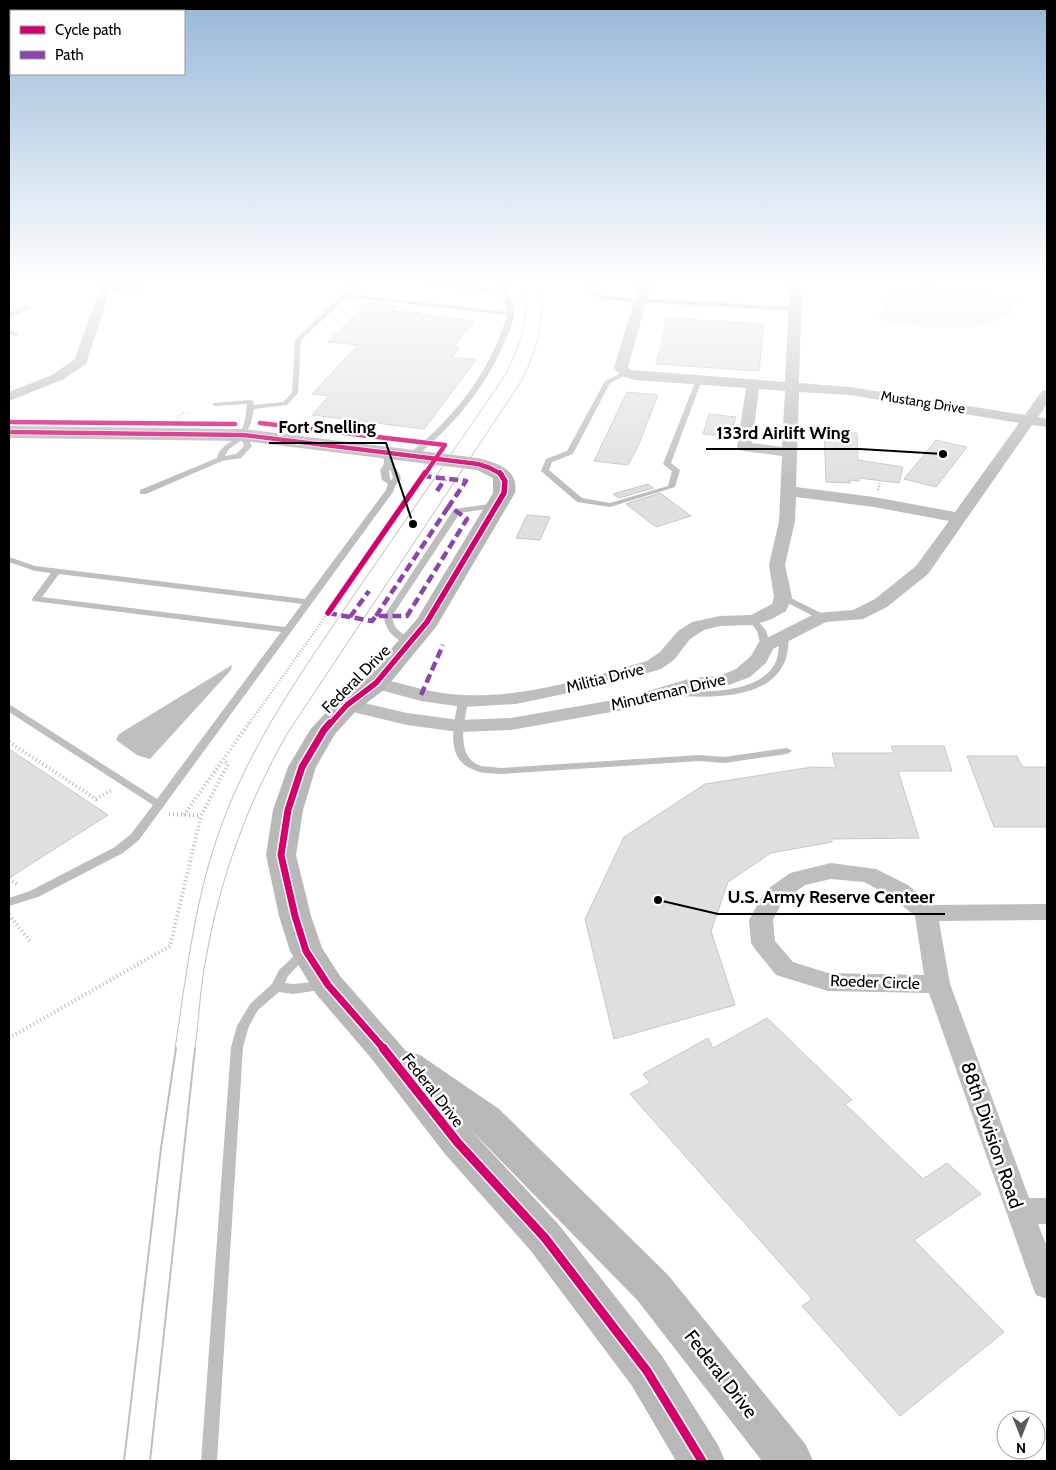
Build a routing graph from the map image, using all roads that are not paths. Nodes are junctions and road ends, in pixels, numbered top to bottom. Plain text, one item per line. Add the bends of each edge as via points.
1 (84, 350) edge
2 (297, 350) edge
3 (497, 350) edge
4 (626, 350) edge
5 (792, 350) edge
6 (626, 373) junction
7 (699, 380) junction
8 (753, 384) junction
9 (791, 387) junction
10 (1047, 394) edge
11 (9, 397) edge
12 (215, 404) dead end
13 (250, 408) junction
14 (1029, 419) junction
15 (1047, 423) edge
16 (9, 432) edge
17 (243, 435) junction
18 (789, 452) junction
19 (413, 455) junction
20 (387, 458) junction
21 (220, 459) junction
22 (788, 491) junction
23 (143, 492) dead end
24 (497, 505) junction
25 (959, 518) junction
26 (9, 558) edge
27 (57, 571) junction
28 (783, 597) junction
29 (307, 602) junction
30 (822, 617) junction
31 (753, 620) junction
32 (287, 630) junction
33 (784, 637) junction
34 (412, 641) junction
35 (766, 646) junction
36 (376, 682) junction
37 (667, 692) junction
38 (463, 701) junction
39 (347, 705) junction
40 (9, 708) edge
41 (459, 726) junction
42 (788, 751) dead end
43 (158, 804) junction
44 (9, 902) edge
45 (1047, 912) edge
46 (926, 913) junction
47 (306, 951) junction
48 (938, 984) junction
49 (328, 985) junction
50 (277, 987) junction
51 (383, 1048) junction
52 (1019, 1211) junction
53 (1047, 1211) edge
54 (1047, 1285) edge
55 (209, 1461) edge
56 (702, 1461) edge
57 (790, 1461) edge

1 - 11 street via 80,361 60,375
2 - 13 lane via 295,393 285,404
3 - 19 lane via 488,374 441,432
4 - 6 street via 621,368
5 - 9 street
6 - 7 street, Mustang Drive
6 - 7 lane via 607,382 570,452 549,461 544,471 580,500 610,505 671,486 676,470 667,464
7 - 8 street, Mustang Drive
8 - 9 street, Mustang Drive
8 - 18 street via 744,446
9 - 14 street, Mustang Drive via 850,391
9 - 18 street
10 - 14 street, Minuteman Drive
12 - 13 lane via 251,402
13 - 17 lane
14 - 15 street, Mustang Drive
14 - 25 street, Minuteman Drive
16 - 17 street, Federal Drive
17 - 20 street, Federal Drive
17 - 21 lane via 227,446
17 - 21 lane via 248,446 238,456
18 - 22 street
19 - 20 street, Federal Drive
19 - 24 street, Federal Drive via 491,467 501,474 507,485
20 - 29 lane via 384,470 386,480 392,483 390,490
21 - 23 lane
22 - 25 street via 874,502
22 - 28 street via 787,521 777,565
24 - 34 street, Federal Drive
24 - 34 lane via 457,511 388,616 388,625 395,634
25 - 30 street, Minuteman Drive via 922,570 881,602 857,615
26 - 27 lane via 20,564
27 - 29 lane
27 - 32 lane via 36,599
28 - 30 lane
28 - 31 street, Militia Drive via 780,607
29 - 32 lane
30 - 33 street, Minuteman Drive
31 - 35 lane
31 - 38 street, Militia Drive via 720,621 698,626 684,635 667,656 634,672 516,698
32 - 43 lane
33 - 35 street, Minuteman Drive
33 - 37 lane via 776,670 760,681 736,691 699,695
34 - 36 street, Federal Drive
35 - 37 street, Minuteman Drive via 759,659 743,673 722,681 692,684
36 - 38 street, Militia Drive via 421,695
36 - 39 street, Federal Drive
37 - 41 street, Minuteman Drive via 544,720
38 - 41 lane
39 - 41 street, Minuteman Drive via 407,719
39 - 47 street, Federal Drive via 324,730 302,767 288,810 281,855
40 - 43 lane
41 - 42 lane via 459,754 466,762 477,768 500,771 699,758 724,760
43 - 44 lane via 135,837 119,850 34,894
45 - 46 street
46 - 48 street, Roeder Circle
46 - 48 street, Roeder Circle via 900,891 868,875 831,871 798,879 774,897 761,920 763,943 785,969 828,982
47 - 49 street, Federal Drive
47 - 50 lane via 283,973
48 - 52 street, 88th Division Road
49 - 50 lane via 292,989
49 - 51 street, Federal Drive
50 - 55 lane via 254,1008 243,1026 237,1047
51 - 56 street, Federal Drive via 458,1143 552,1246 647,1371
51 - 57 street, Federal Drive via 486,1120 653,1288
52 - 53 street
52 - 54 street, 88th Division Road

